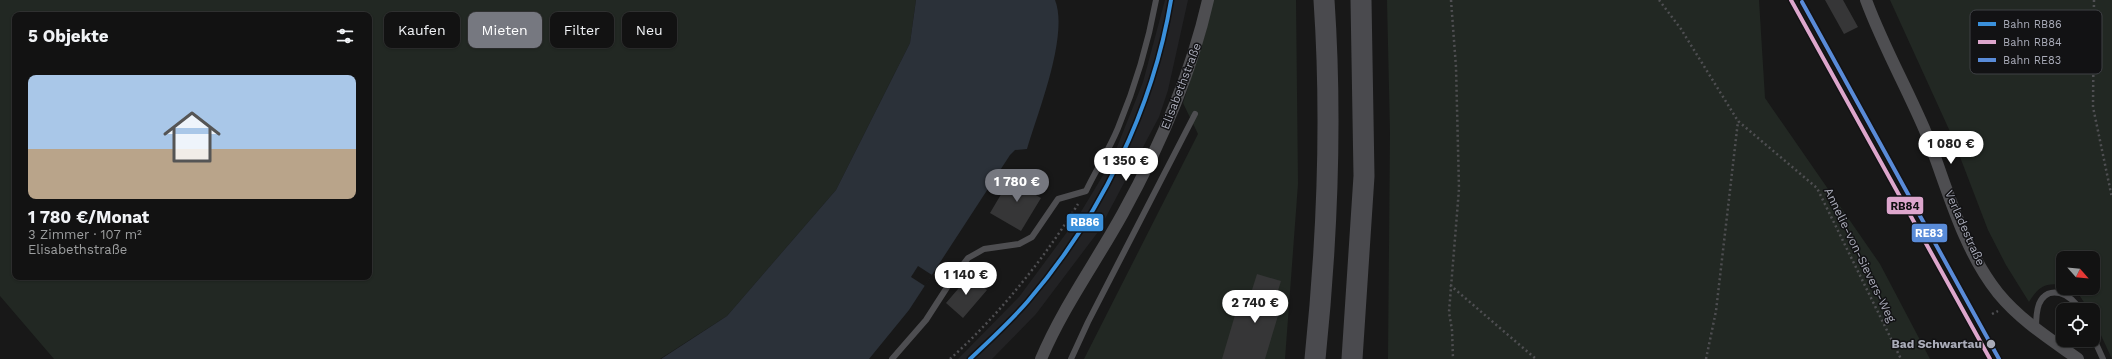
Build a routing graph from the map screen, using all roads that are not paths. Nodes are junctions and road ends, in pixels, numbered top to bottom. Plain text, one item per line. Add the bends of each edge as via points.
1 (1156, 0) edge
2 (1208, 0) edge
3 (1324, 0) edge
4 (1361, 0) edge
5 (1866, 0) edge
6 (1195, 114) dead end
7 (2074, 303) edge
8 (2036, 330) junction
9 (2097, 347) edge
10 (892, 359) edge
11 (1041, 359) edge
12 (1071, 359) edge
13 (1316, 359) edge
14 (1352, 359) edge
15 (2078, 359) edge
16 (2102, 359) edge

1 - 10 lane via 1135,84 1117,129 1086,191 1058,199 1032,237 1019,244 984,249 968,258 926,320
2 - 11 street, Elisabethstraße via 1199,40 1169,121 1122,215 1068,304
3 - 13 highway via 1327,127
4 - 14 highway via 1364,176
5 - 8 street, Verladestraße via 1981,267 1998,293
6 - 12 lane
7 - 8 lane via 2061,292 2045,295 2037,310
8 - 15 street, Verladestraße
9 - 16 lane

